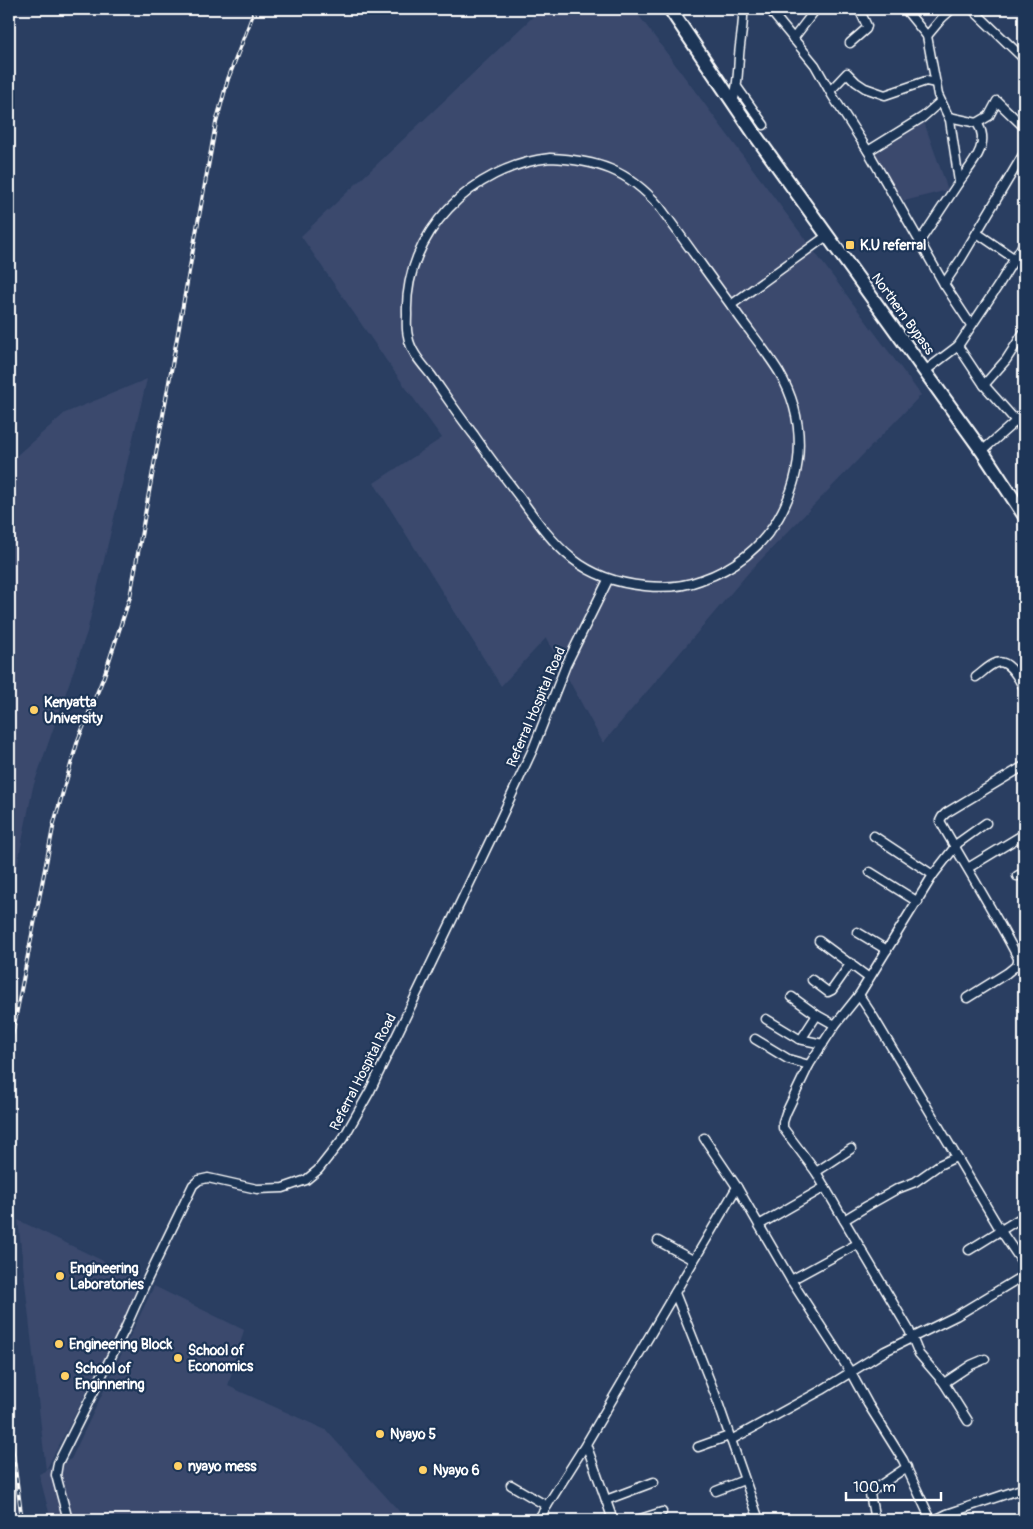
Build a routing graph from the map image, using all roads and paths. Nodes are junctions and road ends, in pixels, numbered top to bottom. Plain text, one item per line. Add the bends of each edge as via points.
1 (670, 9) edge
2 (743, 9) edge
3 (769, 9) edge
4 (816, 9) edge
5 (859, 9) edge
6 (906, 9) edge
7 (952, 9) edge
8 (972, 9) edge
9 (927, 36) junction
10 (793, 39) junction
11 (850, 42) dead end
12 (1024, 59) edge
13 (936, 82) junction
14 (737, 87) junction
15 (830, 91) junction
16 (733, 102) junction
17 (940, 102) junction
18 (949, 117) junction
19 (977, 123) junction
20 (764, 125) dead end
21 (1024, 127) edge
22 (868, 152) junction
23 (1024, 153) edge
24 (958, 182) junction
25 (977, 233) junction
26 (828, 236) junction
27 (920, 241) junction
28 (1024, 243) edge
29 (1014, 259) junction
30 (944, 284) junction
31 (731, 305) junction
32 (971, 325) junction
33 (1024, 332) edge
34 (958, 346) junction
35 (925, 371) junction
36 (984, 385) junction
37 (1024, 411) edge
38 (1016, 421) junction
39 (982, 452) junction
40 (1024, 515) edge
41 (608, 580) junction
42 (976, 677) dead end
43 (1024, 688) edge
44 (1024, 766) edge
45 (986, 823) dead end
46 (1024, 834) edge
47 (874, 836) dead end
48 (955, 846) junction
49 (968, 868) junction
50 (870, 872) dead end
51 (934, 875) junction
52 (918, 902) junction
53 (857, 932) dead end
54 (819, 941) dead end
55 (887, 950) junction
56 (851, 963) junction
57 (869, 978) junction
58 (812, 980) dead end
59 (859, 995) junction
60 (792, 997) dead end
61 (967, 998) dead end
62 (817, 1015) junction
63 (766, 1019) dead end
64 (835, 1025) junction
65 (799, 1038) junction
66 (755, 1039) dead end
67 (823, 1044) junction
68 (809, 1065) junction
69 (704, 1138) dead end
70 (851, 1149) dead end
71 (956, 1157) junction
72 (816, 1172) junction
73 (825, 1186) junction
74 (737, 1187) junction
75 (1024, 1216) edge
76 (844, 1220) junction
77 (759, 1225) junction
78 (1000, 1230) junction
79 (658, 1240) dead end
80 (857, 1244) junction
81 (969, 1250) dead end
82 (693, 1260) junction
83 (1024, 1265) edge
84 (1024, 1275) edge
85 (791, 1280) junction
86 (675, 1293) junction
87 (911, 1338) junction
88 (985, 1359) dead end
89 (851, 1373) junction
90 (944, 1383) junction
91 (968, 1421) dead end
92 (730, 1438) junction
93 (586, 1444) junction
94 (698, 1447) dead end
95 (907, 1468) junction
96 (744, 1480) junction
97 (654, 1482) dead end
98 (511, 1486) dead end
99 (1024, 1488) edge
100 (716, 1490) dead end
101 (606, 1500) junction
102 (547, 1506) junction
103 (662, 1512) dead end
104 (68, 1520) edge
105 (538, 1520) edge
106 (613, 1520) edge
107 (637, 1520) edge
108 (758, 1520) edge
109 (875, 1520) edge
110 (933, 1520) edge

1 - 16 main road, Northern Bypass
2 - 14 street
3 - 10 street
4 - 10 street
5 - 11 street via 867,26
6 - 9 street
7 - 9 street
8 - 12 street
9 - 13 street
10 - 15 street via 815,65
13 - 15 street via 926,81 885,95 865,88 847,73
13 - 17 street
14 - 16 street
14 - 20 street
15 - 22 street
16 - 26 main road, Northern Bypass
17 - 18 street
17 - 22 street via 923,117
18 - 19 street
18 - 24 street
19 - 21 street via 989,116 997,101
19 - 24 street via 981,129 982,147
22 - 27 street
23 - 25 street
24 - 27 street
25 - 29 street
25 - 30 street
26 - 31 street
26 - 35 main road, Northern Bypass
27 - 30 street
28 - 29 street
29 - 32 street
30 - 32 street
31 - 41 street via 779,372 796,411 800,449 796,475 786,502 761,543 727,568 706,578 662,587
31 - 41 street via 648,193 622,173 573,159 534,160 495,173 480,182 445,211 417,256 409,281 407,305 408,337 416,355 555,544 581,565
32 - 34 street
33 - 36 street
34 - 35 street
34 - 36 street
35 - 39 main road, Northern Bypass
36 - 38 street
37 - 38 street
38 - 39 street
39 - 40 main road, Northern Bypass
41 - 104 street, Referral Hospital Road via 566,664 533,749 499,822 374,1082 344,1137 318,1170 306,1180 283,1188 257,1188 208,1178 193,1185 58,1463 56,1475
42 - 43 street via 1001,662
44 - 48 street via 942,816 940,821
45 - 48 street
46 - 49 street
47 - 51 street
48 - 49 street
48 - 51 street
49 - 61 street via 1018,961 1007,973
50 - 52 street
51 - 52 street
52 - 55 street
53 - 55 street
54 - 56 street
55 - 57 street
56 - 57 street
56 - 58 street via 828,992
57 - 59 street
59 - 64 street
59 - 71 street
60 - 62 street
62 - 64 street
62 - 65 street
63 - 65 street
64 - 67 street
65 - 67 street
66 - 68 street via 788,1059
67 - 68 street
68 - 72 street via 782,1122 783,1128
69 - 74 street
70 - 72 street
71 - 76 street
71 - 78 street
72 - 73 street
73 - 76 street
73 - 77 street
74 - 77 street
74 - 82 street
75 - 78 street
76 - 80 street
77 - 85 street
78 - 81 street
78 - 83 street
79 - 82 street
80 - 85 street
80 - 87 street
82 - 86 street
84 - 87 street via 956,1316
85 - 89 street
86 - 92 street
86 - 93 street
87 - 89 street
87 - 90 street via 919,1354
88 - 90 street
89 - 92 street via 786,1411
89 - 95 street
90 - 91 street
92 - 94 street
92 - 96 street
93 - 101 street
93 - 102 street
95 - 109 street via 872,1490
95 - 110 street
96 - 100 street
96 - 108 street
97 - 101 street
98 - 102 street
99 - 110 street
101 - 106 street
102 - 105 street
103 - 107 street

